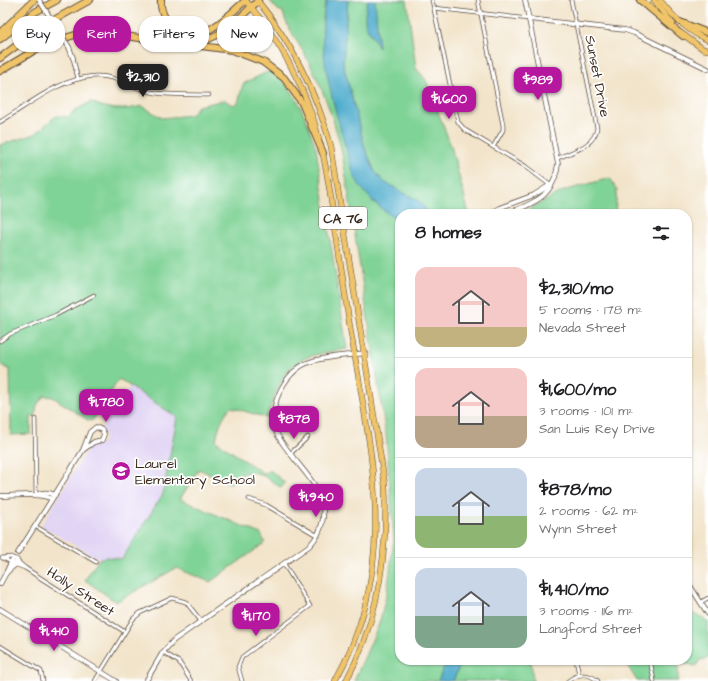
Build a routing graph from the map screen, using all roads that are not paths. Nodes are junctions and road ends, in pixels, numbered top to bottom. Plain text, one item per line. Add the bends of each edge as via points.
1 (34, 0) edge
2 (39, 0) edge
3 (56, 0) edge
4 (90, 0) edge
5 (161, 0) edge
6 (246, 0) edge
7 (258, 0) edge
8 (432, 0) edge
9 (478, 0) edge
10 (524, 0) edge
11 (571, 0) edge
12 (640, 0) edge
13 (654, 0) edge
14 (660, 0) edge
15 (251, 7) junction
16 (434, 8) junction
17 (481, 13) junction
18 (529, 19) junction
19 (680, 22) junction
20 (576, 24) junction
21 (0, 33) edge
22 (708, 33) edge
23 (683, 36) junction
24 (139, 38) edge
25 (0, 39) edge
26 (209, 39) edge
27 (708, 40) edge
28 (209, 47) edge
29 (708, 50) edge
30 (0, 58) edge
31 (73, 58) joint
32 (708, 68) edge
33 (0, 71) edge
34 (78, 79) junction
35 (209, 95) dead end
36 (0, 122) edge
37 (494, 147) junction
38 (323, 153) junction
39 (558, 158) junction
40 (550, 185) junction
41 (498, 209) edge
42 (518, 209) edge
43 (94, 295) dead end
44 (0, 341) edge
45 (365, 353) junction
46 (355, 355) junction
47 (35, 419) dead end
48 (308, 437) dead end
49 (83, 450) junction
50 (291, 454) junction
51 (0, 496) edge
52 (36, 496) junction
53 (54, 497) junction
54 (249, 499) dead end
55 (35, 526) junction
56 (318, 536) junction
57 (1, 558) edge
58 (15, 561) junction
59 (96, 562) dead end
60 (284, 564) junction
61 (0, 584) edge
62 (692, 588) edge
63 (708, 598) edge
64 (701, 602) junction
65 (0, 609) edge
66 (708, 614) edge
67 (201, 621) junction
68 (125, 632) junction
69 (0, 646) edge
70 (163, 652) junction
71 (577, 665) edge
72 (651, 665) edge
73 (101, 672) junction
74 (579, 675) junction
75 (43, 681) edge
76 (95, 681) edge
77 (116, 681) edge
78 (146, 681) edge
79 (191, 681) edge
80 (242, 681) edge
81 (336, 681) edge
82 (346, 681) edge
83 (568, 681) edge
84 (598, 681) edge
85 (654, 681) edge

1 - 21 highway
2 - 31 street, bridge via 69,47
3 - 25 highway via 35,12
4 - 30 highway via 43,26
5 - 6 highway via 168,22 189,35 203,34 211,30
6 - 15 main road, CA 76
7 - 15 highway
7 - 45 main road, CA 76 via 292,48 311,86 324,122 335,163
8 - 16 street
9 - 17 street
10 - 18 street
11 - 20 street, Sunset Drive
12 - 23 highway
13 - 23 main road
14 - 19 main road
15 - 26 highway
15 - 38 main road, CA 76 via 272,35 294,72 314,120
16 - 17 street
16 - 37 street via 458,122 465,130
17 - 18 street
17 - 37 street via 504,125 504,130
18 - 20 street
18 - 39 street
19 - 22 highway
19 - 27 main road
20 - 32 street via 622,29
20 - 39 street, Sunset Drive via 597,128 594,138 587,145
23 - 29 main road
24 - 33 highway via 109,34 75,35 35,50
28 - 38 highway via 232,50 254,58 284,78 299,98
31 - 34 street
34 - 35 street via 96,76 123,81 151,92
34 - 36 street via 44,93
37 - 40 street
38 - 46 main road, CA 76
39 - 40 street via 557,171
40 - 41 street via 534,196
40 - 42 street via 541,199
43 - 44 street
45 - 46 street
45 - 82 main road, CA 76 via 385,485 385,546 381,581 370,624
46 - 50 street via 308,363 287,381 274,406 273,418 278,435
46 - 81 main road, CA 76 via 374,481 376,539 373,571 365,607 355,639
47 - 52 street
48 - 50 street
49 - 49 street via 102,440 102,430 96,427 92,429
49 - 53 street
50 - 56 street via 321,496 324,520
51 - 52 street
52 - 53 street via 40,493 50,493
53 - 55 street
54 - 56 street via 266,505
55 - 58 street
55 - 59 street
56 - 60 street
57 - 58 street, Holly Street via 11,557
58 - 61 street
58 - 68 street, Holly Street
60 - 67 street
60 - 80 street via 310,606 242,657 238,667
62 - 64 street
63 - 64 street
64 - 66 street
65 - 73 street
67 - 68 street via 186,602 172,598 140,613
67 - 70 street via 174,640
68 - 73 street
69 - 75 street via 40,671
70 - 78 street
70 - 79 street via 179,662
71 - 74 street
72 - 85 street
73 - 76 street
73 - 77 street
74 - 83 street
74 - 84 street via 594,677

